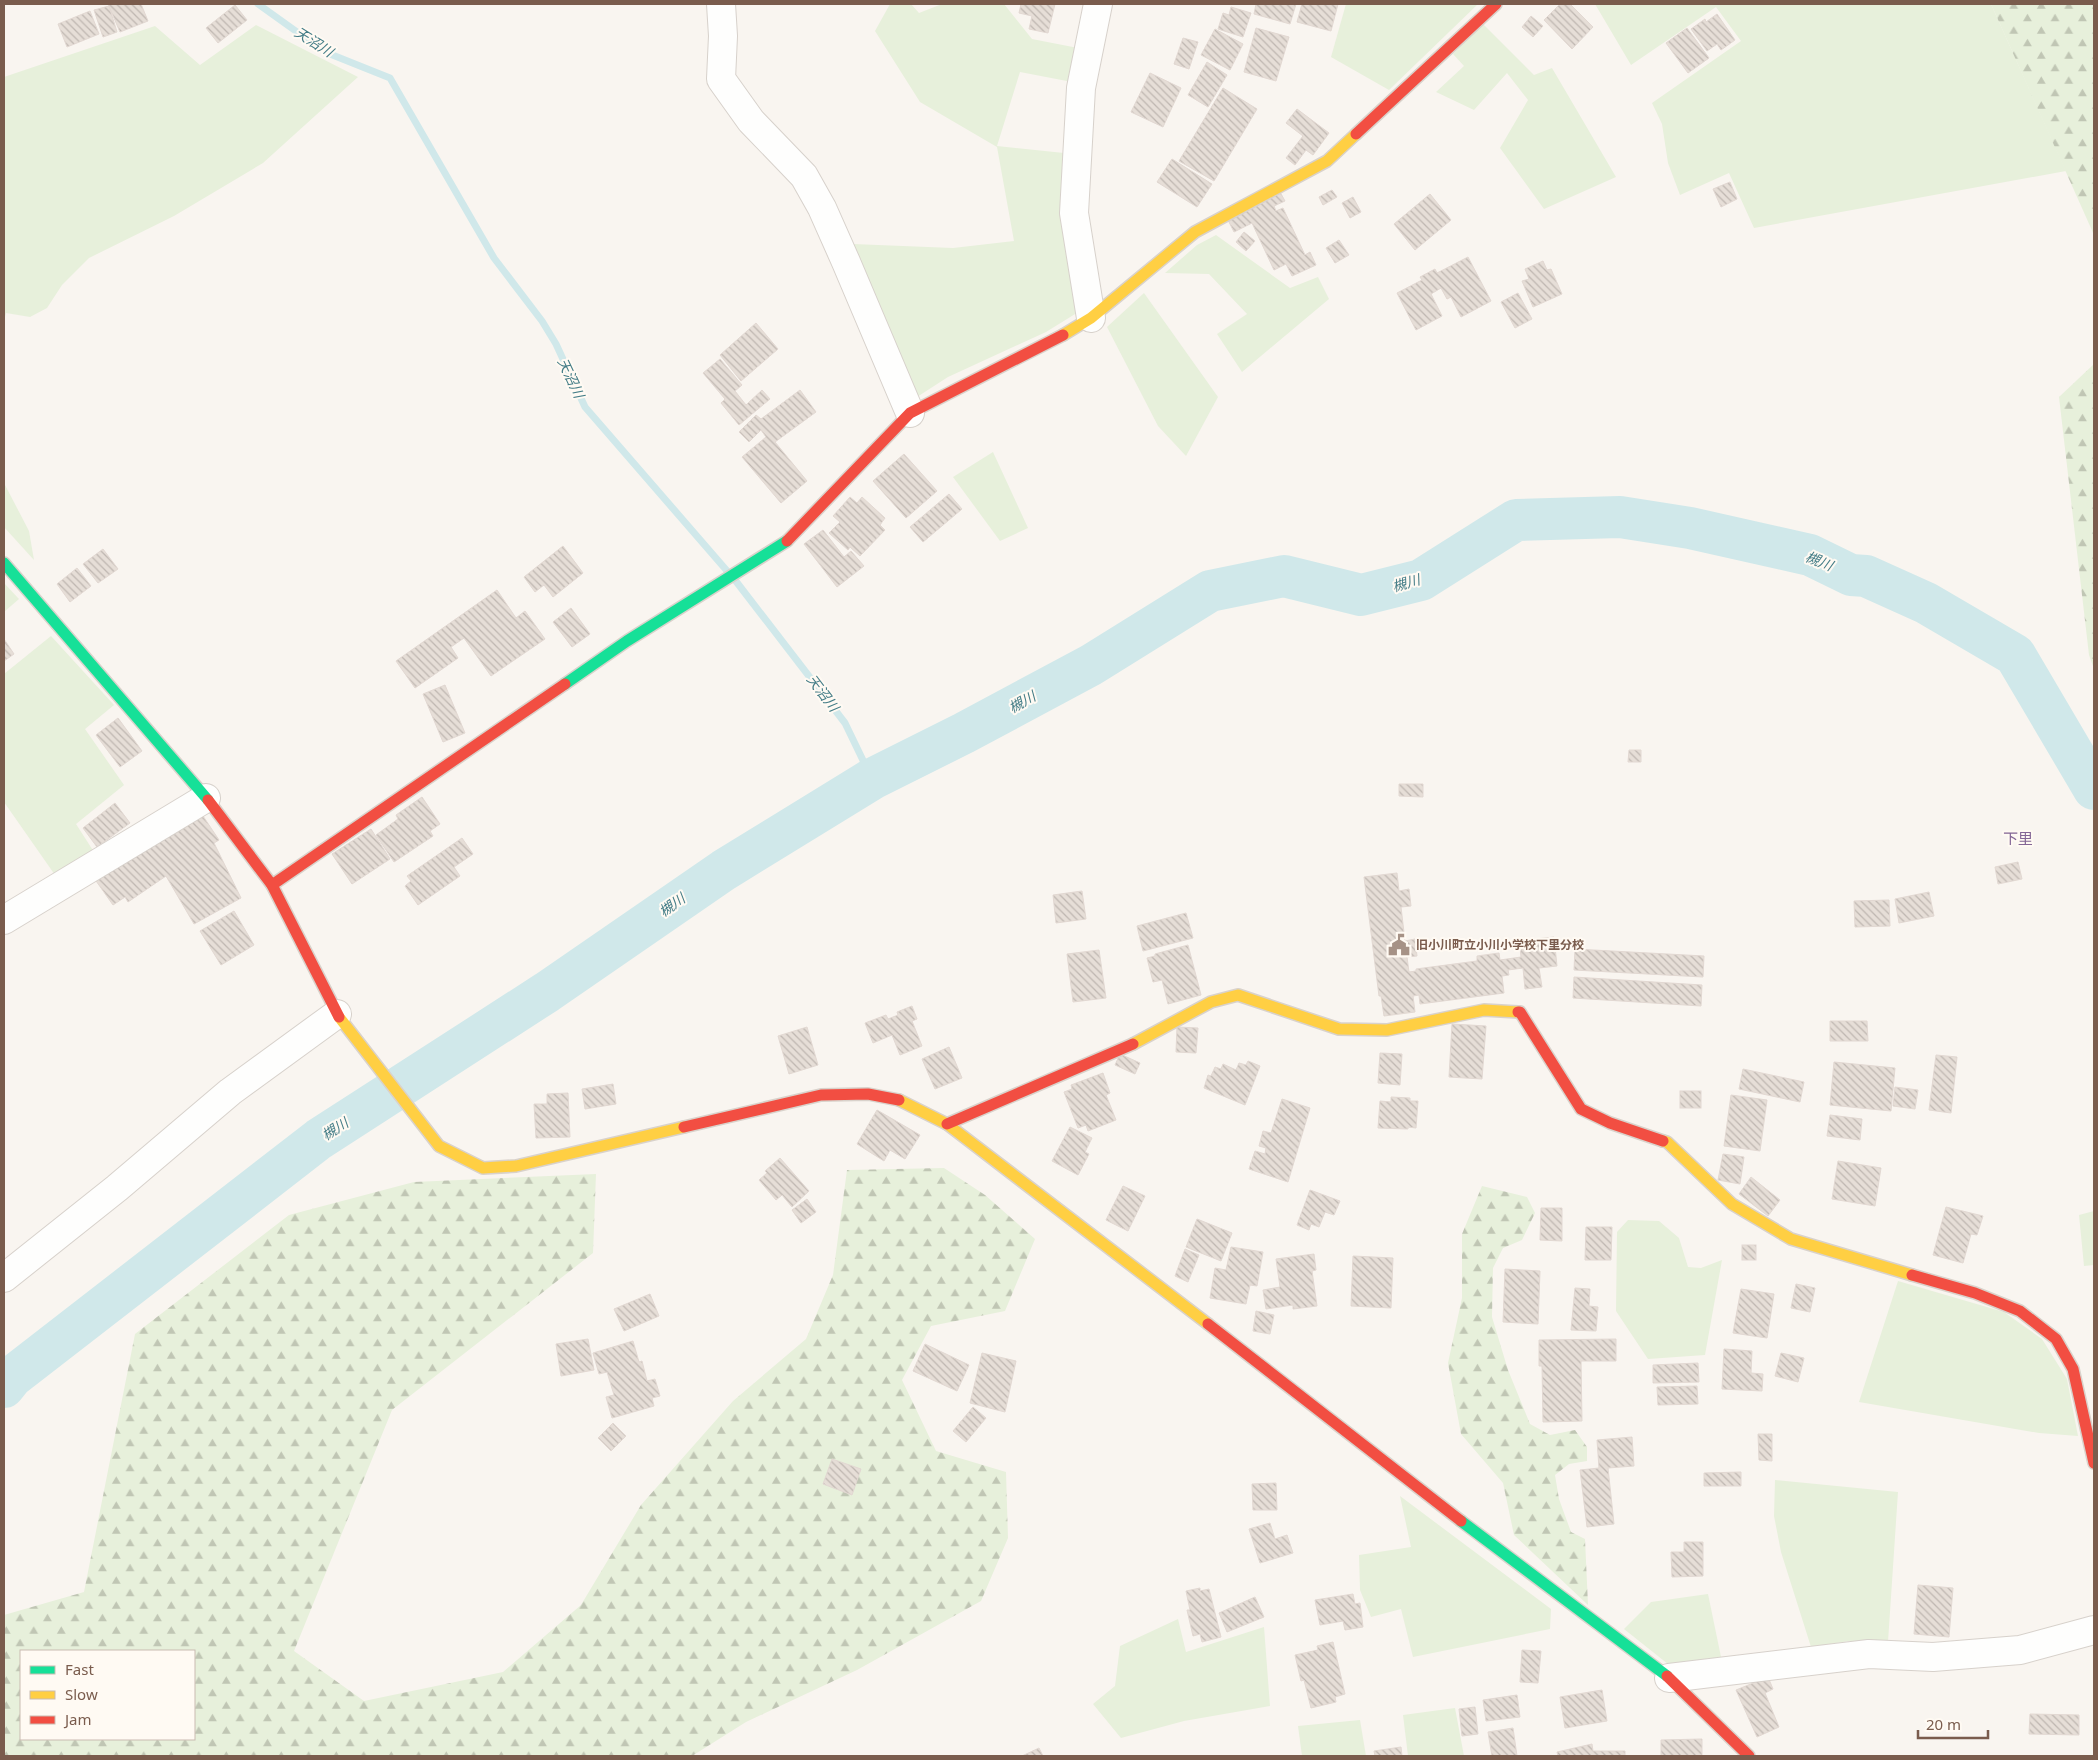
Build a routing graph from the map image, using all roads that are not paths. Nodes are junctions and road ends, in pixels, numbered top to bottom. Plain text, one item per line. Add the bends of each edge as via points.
1 (721, 4) edge
2 (1098, 4) edge
3 (1496, 4) edge
4 (1092, 318) junction
5 (910, 413) junction
6 (4, 563) edge
7 (206, 798) junction
8 (272, 885) junction
9 (4, 920) edge
10 (341, 1019) junction
11 (947, 1124) junction
12 (4, 1278) edge
13 (2094, 1463) edge
14 (2094, 1630) edge
15 (1669, 1678) junction
16 (1749, 1756) edge

1 - 5 street via 721,79 751,121 804,176 822,208
2 - 4 street via 1081,88 1074,213
3 - 4 street via 1327,161 1195,232
4 - 5 street
5 - 8 street via 786,542 627,641
6 - 7 street
7 - 8 street
7 - 9 street
8 - 10 street
10 - 11 street via 439,1146 483,1168 516,1166 821,1095 868,1094 901,1100
10 - 12 street via 230,1092
11 - 13 street via 1139,1042 1211,1002 1238,995 1339,1029 1387,1030 1484,1010 1520,1012 1581,1109 1610,1123 1667,1142 1732,1204 1791,1239 1975,1293 2020,1311 2056,1339 2072,1369
11 - 15 street
14 - 15 street via 2020,1650 1933,1657 1869,1654
15 - 16 street

